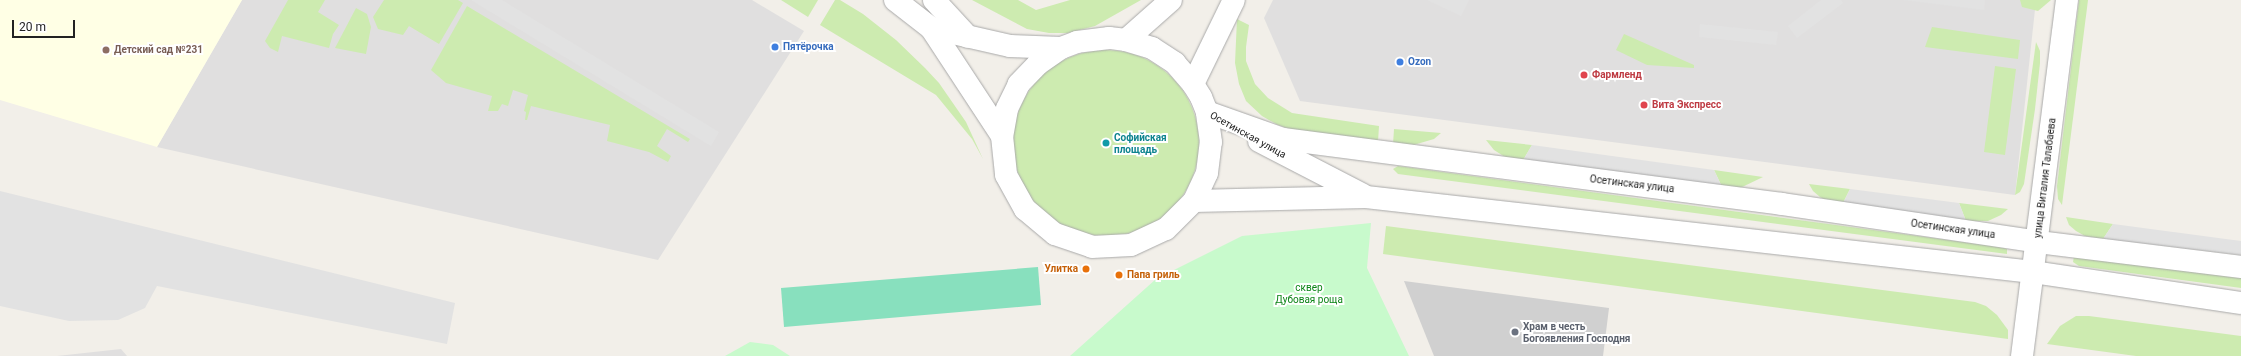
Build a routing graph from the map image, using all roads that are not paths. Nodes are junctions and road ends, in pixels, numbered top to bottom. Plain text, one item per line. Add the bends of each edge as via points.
1 (895, 0) edge
2 (934, 0) edge
3 (1171, 0) edge
4 (1234, 0) edge
5 (2067, 0) edge
6 (931, 28) junction
7 (968, 37) junction
8 (1126, 40) junction
9 (1061, 48) junction
10 (1193, 84) junction
11 (1207, 112) junction
12 (1002, 136) junction
13 (1366, 196) junction
14 (1194, 201) junction
15 (2038, 242) junction
16 (2241, 267) edge
17 (2033, 272) junction
18 (2241, 303) edge
19 (2022, 356) edge

1 - 6 street
2 - 7 street
3 - 8 street
4 - 10 street
5 - 15 street, улица Виталия Талабаева
6 - 7 street
6 - 12 street
7 - 9 street via 1010,46
8 - 9 street via 1093,39
8 - 10 street via 1158,52 1175,63
9 - 12 street via 1038,64 1020,84 1007,109
10 - 11 street
11 - 13 street, Осетинская улица via 1284,155
11 - 14 street via 1211,142 1207,173
11 - 15 street, Осетинская улица via 1283,139 1782,204
12 - 14 street via 1006,175 1025,209 1055,234 1092,247 1131,245 1145,239 1166,229
13 - 14 street, Осетинская улица
13 - 17 street, Осетинская улица
15 - 16 street, Осетинская улица
15 - 17 street, улица Виталия Талабаева
17 - 18 street, Осетинская улица
17 - 19 street, улица Виталия Талабаева

